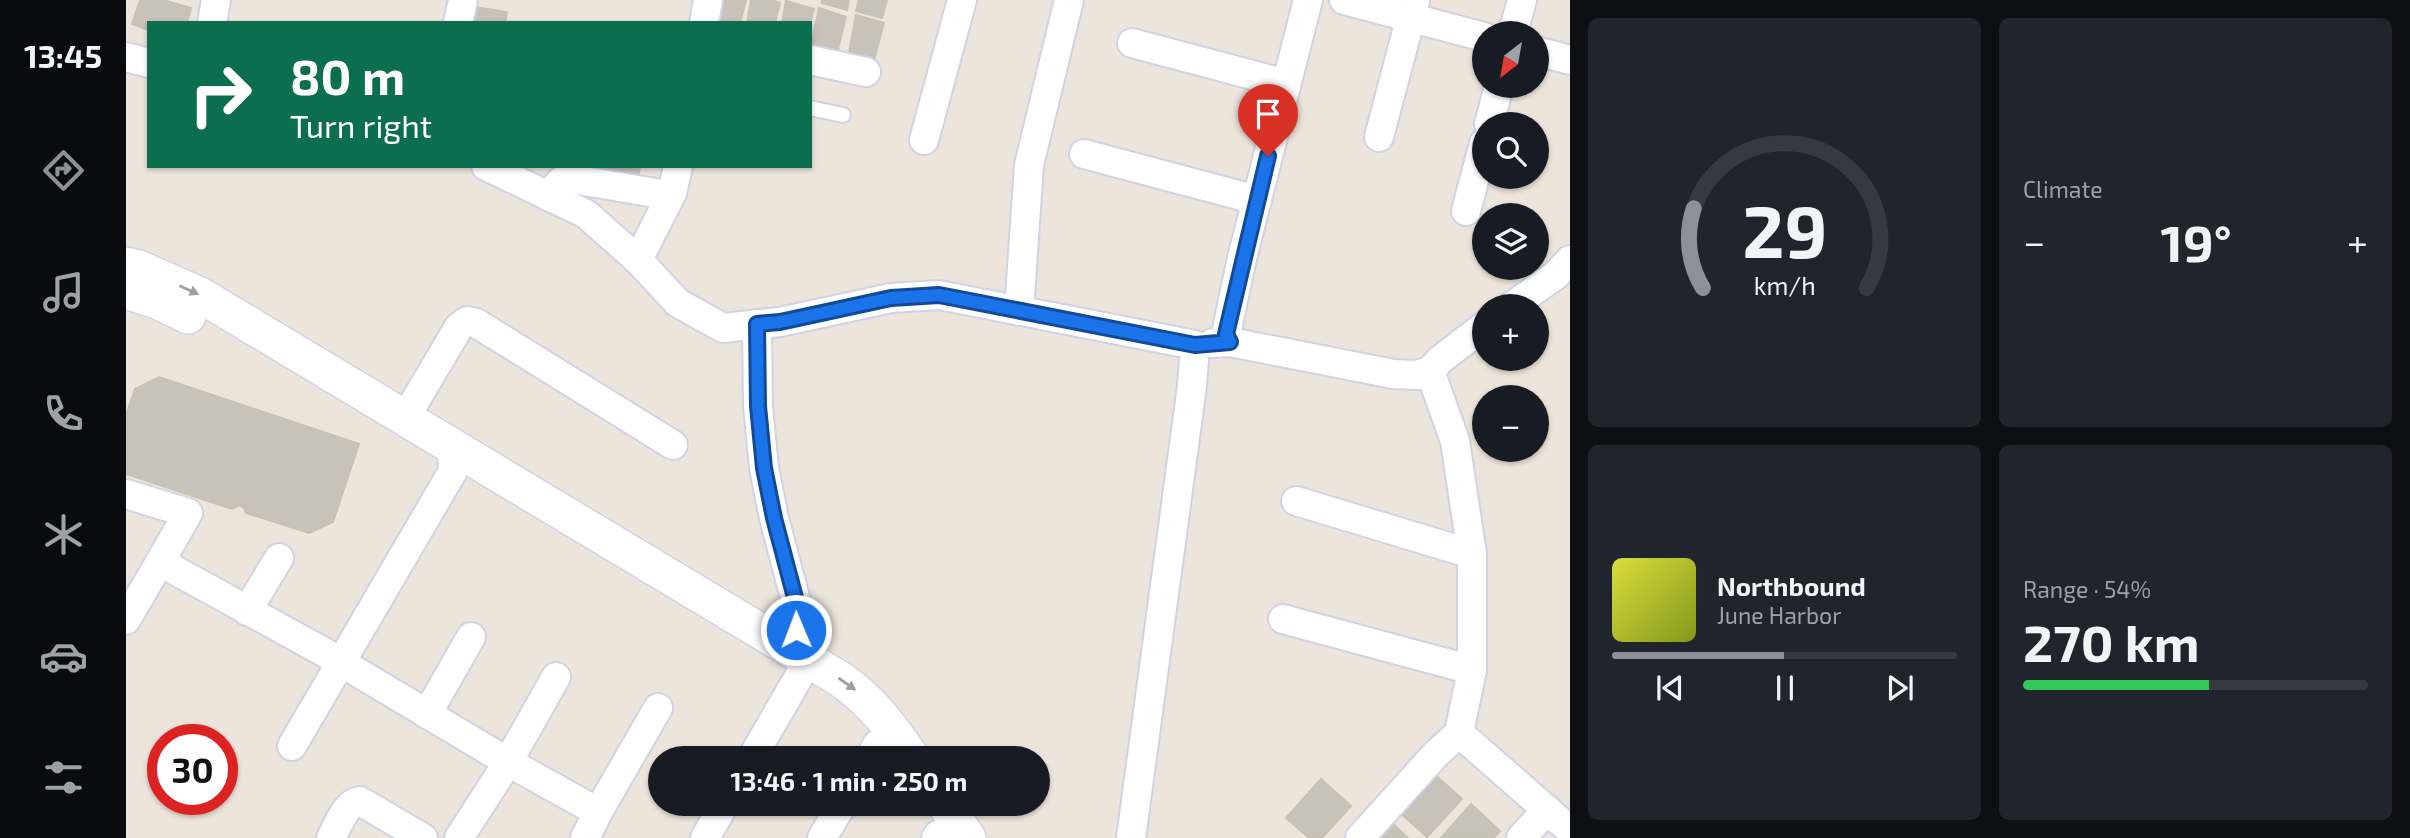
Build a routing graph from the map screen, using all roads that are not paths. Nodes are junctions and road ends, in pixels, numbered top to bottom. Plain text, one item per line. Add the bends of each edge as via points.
1 (216, 0) edge
2 (463, 0) edge
3 (708, 0) edge
4 (962, 0) edge
5 (1069, 0) edge
6 (1308, 0) edge
7 (1344, 0) edge
8 (1522, 0) edge
9 (1412, 9) edge
10 (212, 21) edge
11 (458, 21) edge
12 (704, 21) edge
13 (1516, 21) edge
14 (1472, 32) edge
15 (1132, 43) dead end
16 (1549, 54) edge
17 (126, 57) edge
18 (812, 60) edge
19 (1570, 60) edge
20 (147, 62) edge
21 (866, 72) dead end
22 (1286, 84) junction
23 (812, 108) edge
24 (843, 115) dead end
25 (1380, 137) dead end
26 (924, 140) dead end
27 (1084, 154) dead end
28 (490, 168) edge
29 (675, 180) edge
30 (1472, 188) edge
31 (548, 196) junction
32 (1257, 200) junction
33 (1466, 211) dead end
34 (638, 260) junction
35 (1570, 260) edge
36 (126, 265) edge
37 (126, 292) edge
38 (1529, 294) edge
39 (1019, 311) junction
40 (757, 324) junction
41 (1472, 335) edge
42 (1230, 342) junction
43 (1195, 345) junction
44 (1430, 371) junction
45 (405, 418) junction
46 (673, 445) dead end
47 (453, 459) junction
48 (126, 494) edge
49 (1296, 501) dead end
50 (1472, 554) junction
51 (279, 558) dead end
52 (160, 562) junction
53 (247, 611) junction
54 (1283, 618) dead end
55 (126, 620) edge
56 (471, 637) dead end
57 (341, 663) junction
58 (800, 663) junction
59 (1472, 670) junction
60 (556, 677) dead end
61 (658, 708) dead end
62 (427, 714) junction
63 (1458, 733) junction
64 (292, 746) dead end
65 (758, 746) edge
66 (873, 746) edge
67 (904, 746) edge
68 (509, 762) junction
69 (1547, 810) junction
70 (598, 813) junction
71 (718, 816) edge
72 (835, 816) edge
73 (930, 816) edge
74 (1570, 830) edge
75 (945, 831) edge
76 (331, 838) edge
77 (423, 838) edge
78 (459, 838) edge
79 (585, 838) edge
80 (705, 838) edge
81 (822, 838) edge
82 (1132, 838) edge
83 (1360, 838) edge
84 (1521, 838) edge

1 - 10 street
2 - 11 street
3 - 12 street
4 - 26 street
5 - 39 street via 1029,165
6 - 22 street
7 - 9 street
8 - 13 street
9 - 14 street
9 - 25 street
15 - 22 street
16 - 19 street
17 - 20 street
18 - 21 street
22 - 32 street
23 - 24 lane
27 - 32 street
28 - 31 street
29 - 31 street via 667,195 566,178
29 - 34 street
30 - 33 street
31 - 34 street via 586,214
32 - 42 street via 1226,334
34 - 40 street via 678,303 723,328
35 - 38 street
36 -> 45 street via 200,295
37 - 47 street via 212,327
39 - 40 street via 939,295 891,298
39 - 43 street
40 - 58 street via 764,468 798,609
41 - 44 street
42 - 43 street
42 - 44 street via 1393,374
43 - 82 street
44 - 50 street via 1455,441
45 - 46 street via 458,327 467,321
45 - 47 street
47 - 57 street
47 - 58 street
48 - 52 street via 188,513
49 - 50 street
50 - 59 street
51 - 53 street
52 - 53 street
52 - 55 street
53 - 57 street
54 - 59 street
56 - 62 street
57 - 62 street
57 - 64 street
58 - 65 street
58 - 66 street via 860,725
58 -> 67 street via 860,693
59 - 63 street
60 - 68 street
61 - 70 street
62 - 68 street
63 - 69 street
63 - 83 street
68 - 70 street
68 - 78 street
69 - 74 street
69 - 84 street
70 - 79 street
71 - 80 street
72 - 81 street
73 - 75 street
76 - 77 street via 349,806 360,801

